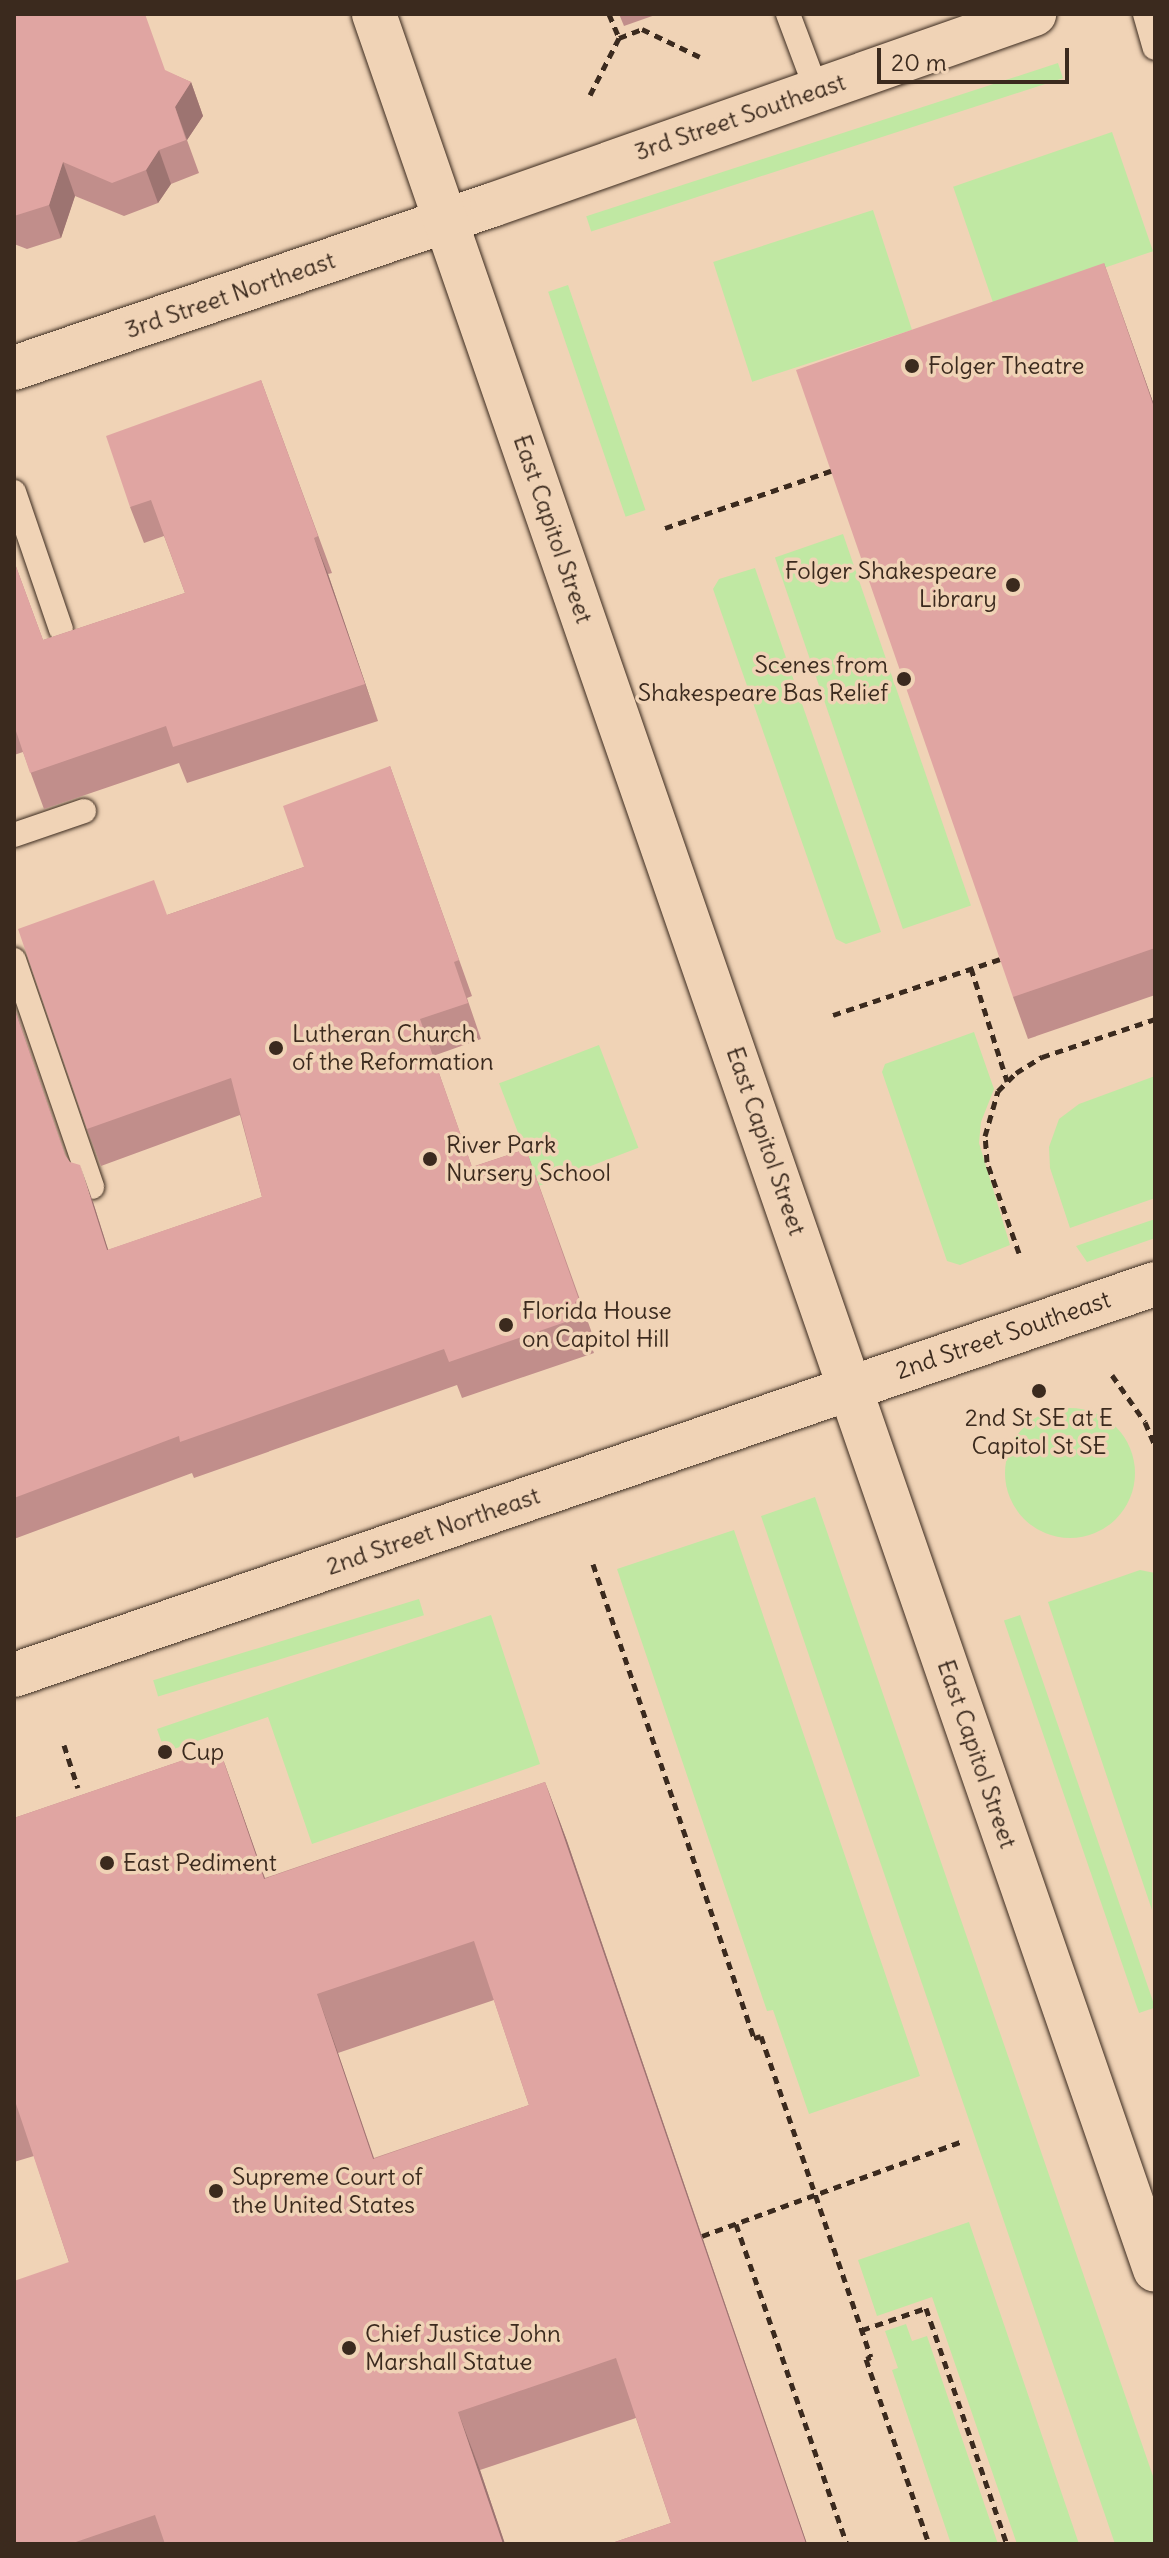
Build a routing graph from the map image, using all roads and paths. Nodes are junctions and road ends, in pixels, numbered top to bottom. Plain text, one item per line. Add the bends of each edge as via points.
1 (374, 14) edge
2 (609, 14) edge
3 (788, 14) edge
4 (1034, 14) edge
5 (1145, 14) edge
6 (619, 38) junction
7 (1155, 48) edge
8 (700, 57) dead end
9 (817, 91) junction
10 (590, 95) dead end
11 (446, 219) junction
12 (14, 368) edge
13 (831, 471) edge
14 (14, 492) edge
15 (665, 528) dead end
16 (61, 629) dead end
17 (84, 811) dead end
18 (14, 835) edge
19 (1000, 959) edge
20 (14, 960) edge
21 (971, 968) junction
22 (833, 1015) dead end
23 (1155, 1019) edge
24 (24, 1023) edge
25 (1008, 1082) junction
26 (92, 1187) dead end
27 (1019, 1253) dead end
28 (1155, 1284) edge
29 (1112, 1375) dead end
30 (851, 1387) junction
31 (1155, 1445) edge
32 (593, 1564) dead end
33 (14, 1675) edge
34 (64, 1745) dead end
35 (78, 1788) dead end
36 (960, 2142) dead end
37 (816, 2195) junction
38 (736, 2224) junction
39 (702, 2236) edge
40 (1155, 2270) edge
41 (862, 2330) junction
42 (847, 2544) edge
43 (929, 2544) edge
44 (1007, 2544) edge

1 - 11 main road, East Capitol Street
2 - 6 path
3 - 9 lane
4 - 9 main road, 3rd Street Southeast
5 - 7 lane
6 - 8 path via 642,29
6 - 10 path
9 - 11 main road, 3rd Street Southeast
11 - 12 main road, 3rd Street Northeast
11 - 30 main road, East Capitol Street
13 - 15 path
14 - 16 lane
17 - 18 lane
19 - 21 path
20 - 24 lane
21 - 22 path
21 - 25 path
23 - 25 path via 1042,1057
24 - 26 lane
25 - 27 path via 998,1091 985,1136 987,1162
28 - 30 main road, 2nd Street Southeast
29 - 31 path
30 - 33 main road, 2nd Street Northeast
30 - 40 main road, East Capitol Street
32 - 37 path via 754,2038 761,2036
34 - 35 path
36 - 37 path
37 - 38 path
37 - 41 path
38 - 39 path
38 - 42 path
41 - 43 path via 871,2357 866,2359
41 - 44 path via 926,2308

